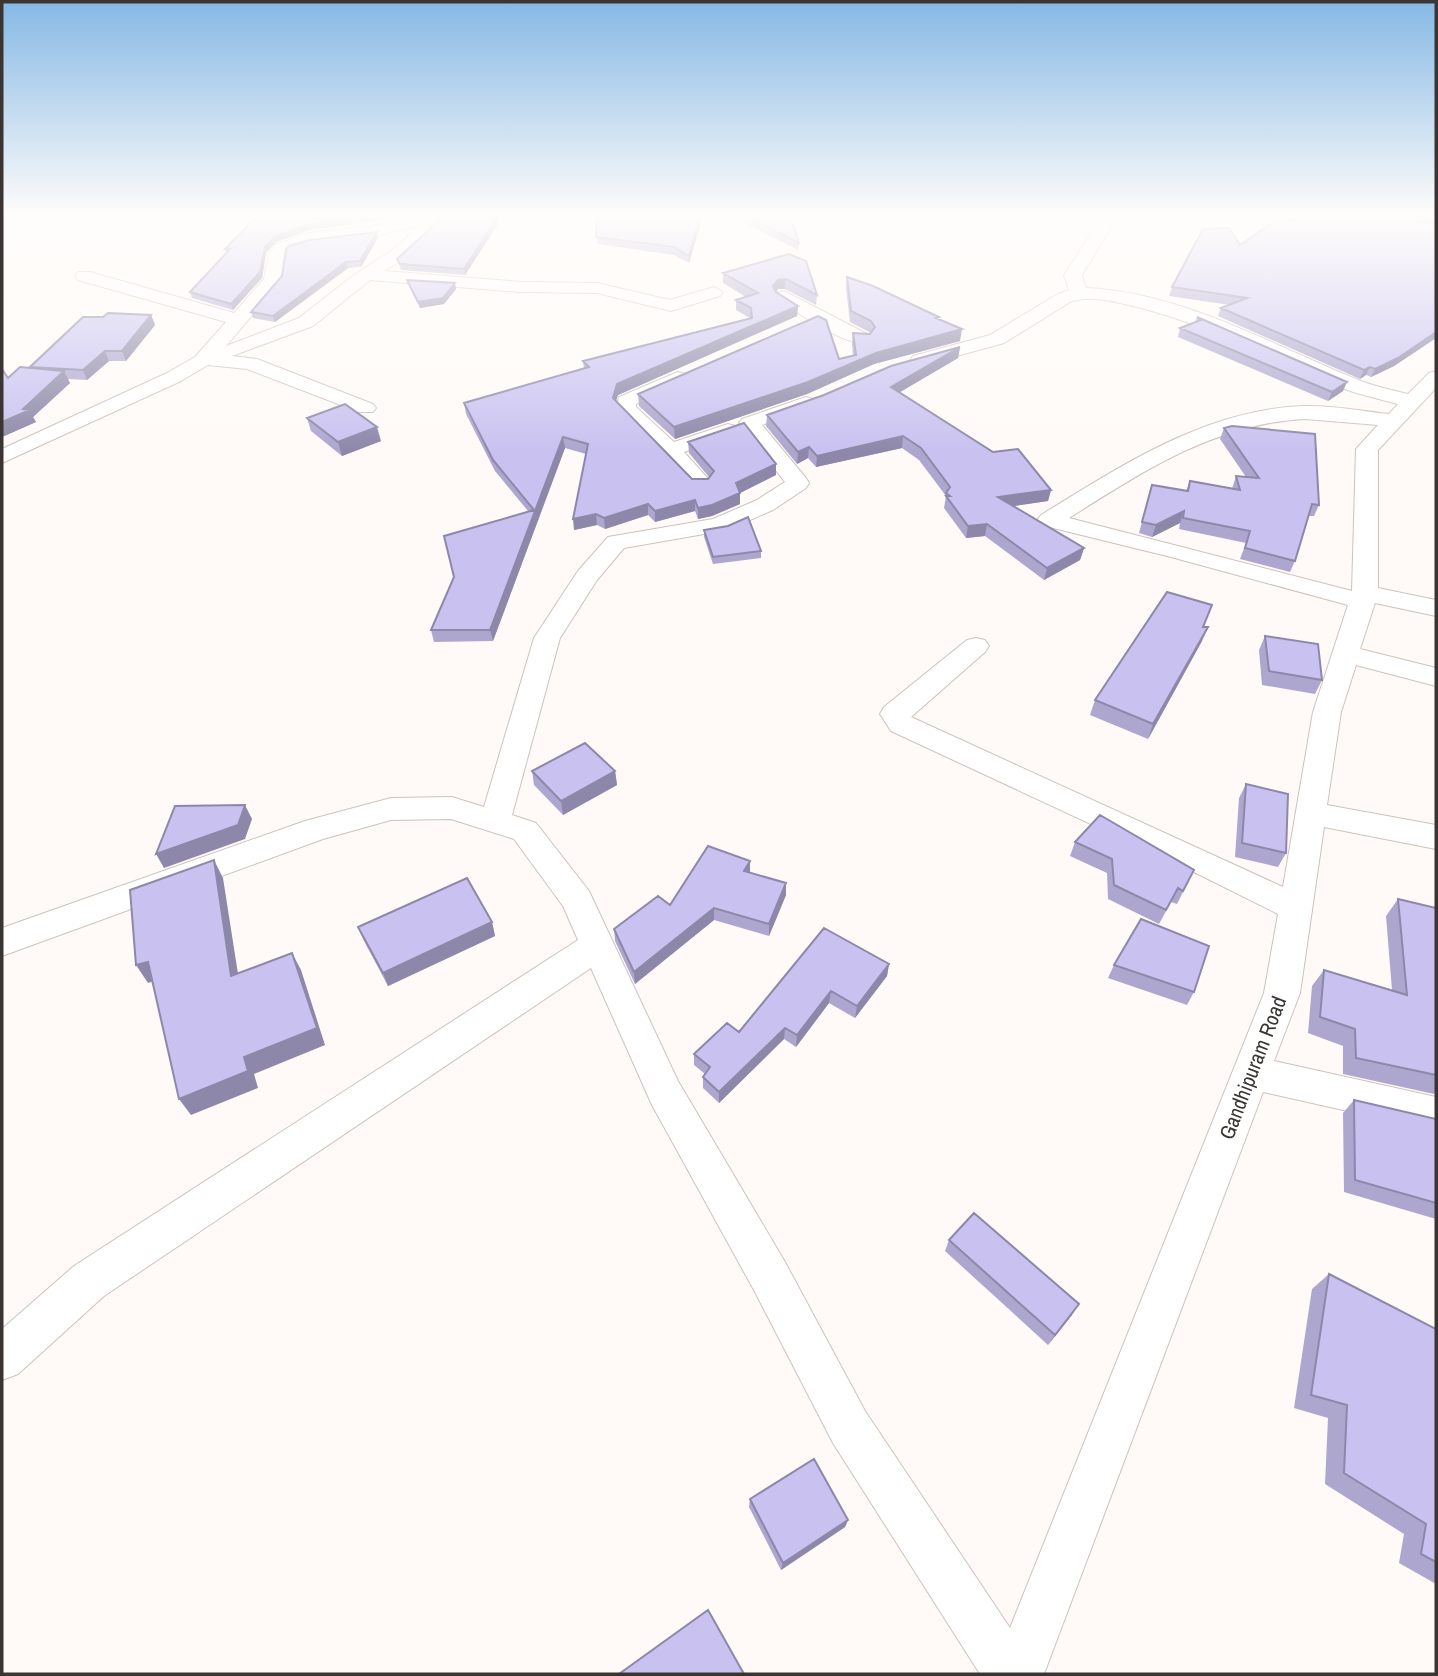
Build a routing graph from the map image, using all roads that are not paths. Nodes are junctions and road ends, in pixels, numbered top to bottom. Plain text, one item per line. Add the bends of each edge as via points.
1 (148, 294) edge
2 (260, 294) edge
3 (341, 294) edge
4 (623, 294) edge
5 (707, 294) edge
6 (1075, 294) edge
7 (1091, 294) edge
8 (784, 296) edge
9 (817, 317) junction
10 (236, 319) junction
11 (792, 327) edge
12 (862, 339) edge
13 (202, 361) junction
14 (905, 364) edge
15 (696, 370) edge
16 (826, 396) edge
17 (1414, 400) edge
18 (366, 408) dead end
19 (749, 423) junction
20 (670, 450) junction
21 (2, 457) edge
22 (700, 482) edge
23 (1364, 597) junction
24 (1436, 608) edge
25 (976, 646) dead end
26 (1345, 654) junction
27 (1436, 677) edge
28 (1311, 813) junction
29 (495, 820) junction
30 (1436, 837) edge
31 (1295, 908) junction
32 (2, 942) edge
33 (598, 945) junction
34 (1251, 1073) junction
35 (1436, 1114) edge
36 (2, 1358) edge
37 (1010, 1674) edge
38 (1018, 1674) edge

1 - 10 street
2 - 10 street
3 - 13 street via 306,322
4 - 5 street via 671,306
6 - 14 street via 997,339
7 - 17 street via 1128,298 1184,313 1352,385
8 - 9 street
9 - 11 street
9 - 12 street
10 - 13 street
13 - 18 street via 250,363
13 - 21 street
15 - 20 street via 626,401 626,409
16 - 19 street
17 - 23 street, Gandhipuram Road via 1367,449
17 - 23 street via 1241,421 1145,461 1049,520
19 - 20 street
19 - 29 street via 798,483 765,505 719,524 616,542 587,576 547,638
20 - 22 street
23 - 24 street
23 - 26 street, Gandhipuram Road
25 - 31 street via 894,713 901,724
26 - 27 street
26 - 28 street, Gandhipuram Road via 1327,712
28 - 30 street
28 - 31 street, Gandhipuram Road
29 - 32 street via 452,808 391,808 316,829
29 - 33 street via 524,831 577,900
31 - 34 street, Gandhipuram Road via 1282,993
33 - 36 street via 89,1281
33 - 37 street via 665,1093 849,1427
34 - 35 street
34 - 38 street, Gandhipuram Road

